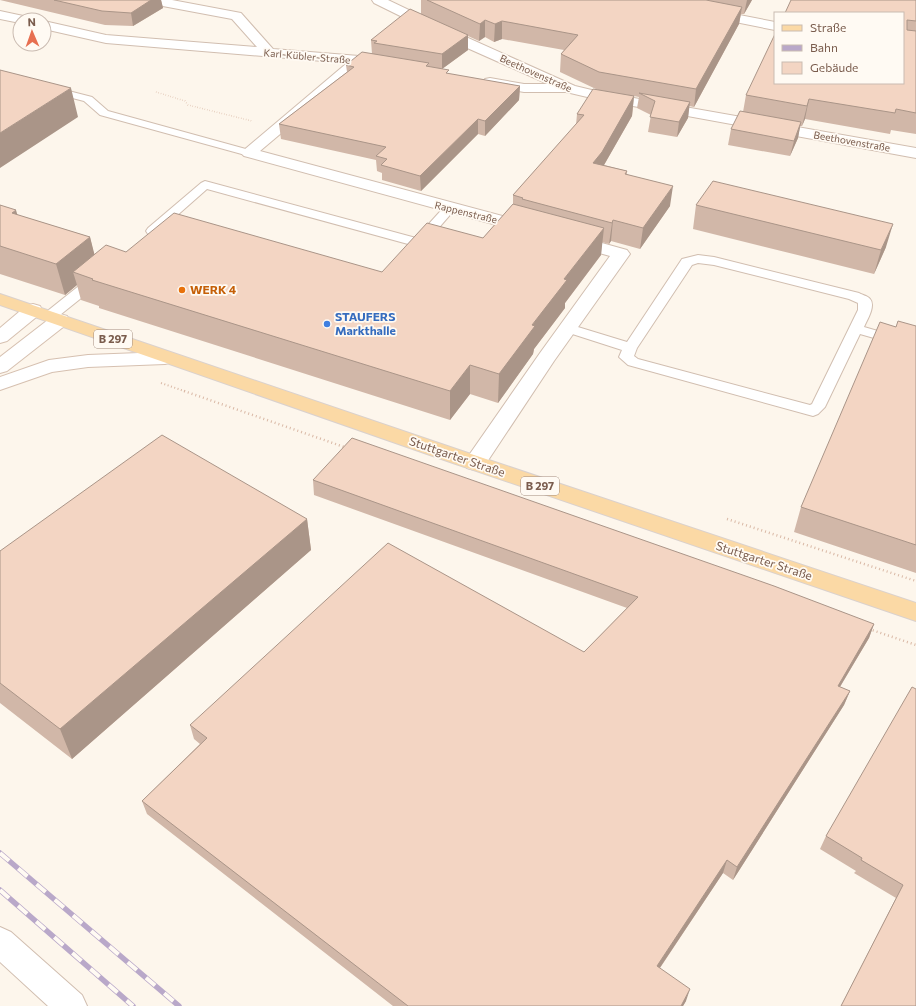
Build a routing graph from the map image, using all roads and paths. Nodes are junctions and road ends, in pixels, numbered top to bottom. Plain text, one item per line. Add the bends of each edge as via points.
1 (152, 0) edge
2 (378, 0) edge
3 (664, 0) edge
4 (0, 15) edge
5 (12, 18) edge
6 (774, 26) edge
7 (52, 27) edge
8 (269, 53) junction
9 (359, 60) junction
10 (395, 66) edge
11 (478, 80) edge
12 (44, 88) edge
13 (570, 88) junction
14 (156, 92) dead end
15 (280, 127) junction
16 (249, 153) junction
17 (916, 153) edge
18 (450, 208) junction
19 (144, 237) edge
20 (103, 273) edge
21 (0, 299) edge
22 (33, 310) junction
23 (55, 318) junction
24 (568, 328) junction
25 (856, 329) junction
26 (0, 337) edge
27 (916, 346) edge
28 (630, 348) junction
29 (165, 358) junction
30 (0, 368) edge
31 (159, 382) dead end
32 (0, 384) edge
33 (354, 450) edge
34 (475, 464) junction
35 (916, 612) edge
36 (864, 627) edge
37 (916, 645) edge
38 (0, 942) edge
39 (71, 1006) edge

1 - 8 street via 236,16
2 - 13 street, Beethovenstraße
3 - 6 street via 695,10
4 - 5 street
7 - 8 street, Karl-Kübler-Straße via 106,39
8 - 9 street, Karl-Kübler-Straße
9 - 10 street, Karl-Kübler-Straße
9 - 15 street
11 - 13 street via 524,88
12 - 16 lane via 88,99 104,113
13 - 17 street, Beethovenstraße via 600,96
14 - 15 path via 185,101 188,105
15 - 16 street
16 - 18 street, Rappenstraße
18 - 19 lane via 419,243 205,185
18 - 24 street, Rappenstraße via 621,254
20 - 23 lane
21 - 22 main road, Stuttgarter Straße / B 297
22 - 23 main road, Stuttgarter Straße / B 297
22 - 26 street
23 - 29 main road, Stuttgarter Straße / B 297
23 - 30 street
24 - 28 lane
24 - 34 street, Rappenstraße
25 - 27 lane
25 - 28 lane via 818,407 812,411 633,362 626,357
25 - 28 lane via 866,310 865,301 854,296 721,262 698,259 687,262
29 - 32 street via 88,361 49,366
29 - 34 main road, Stuttgarter Straße / B 297
31 - 33 path
34 - 35 main road, Stuttgarter Straße / B 297
36 - 37 path
38 - 39 street

